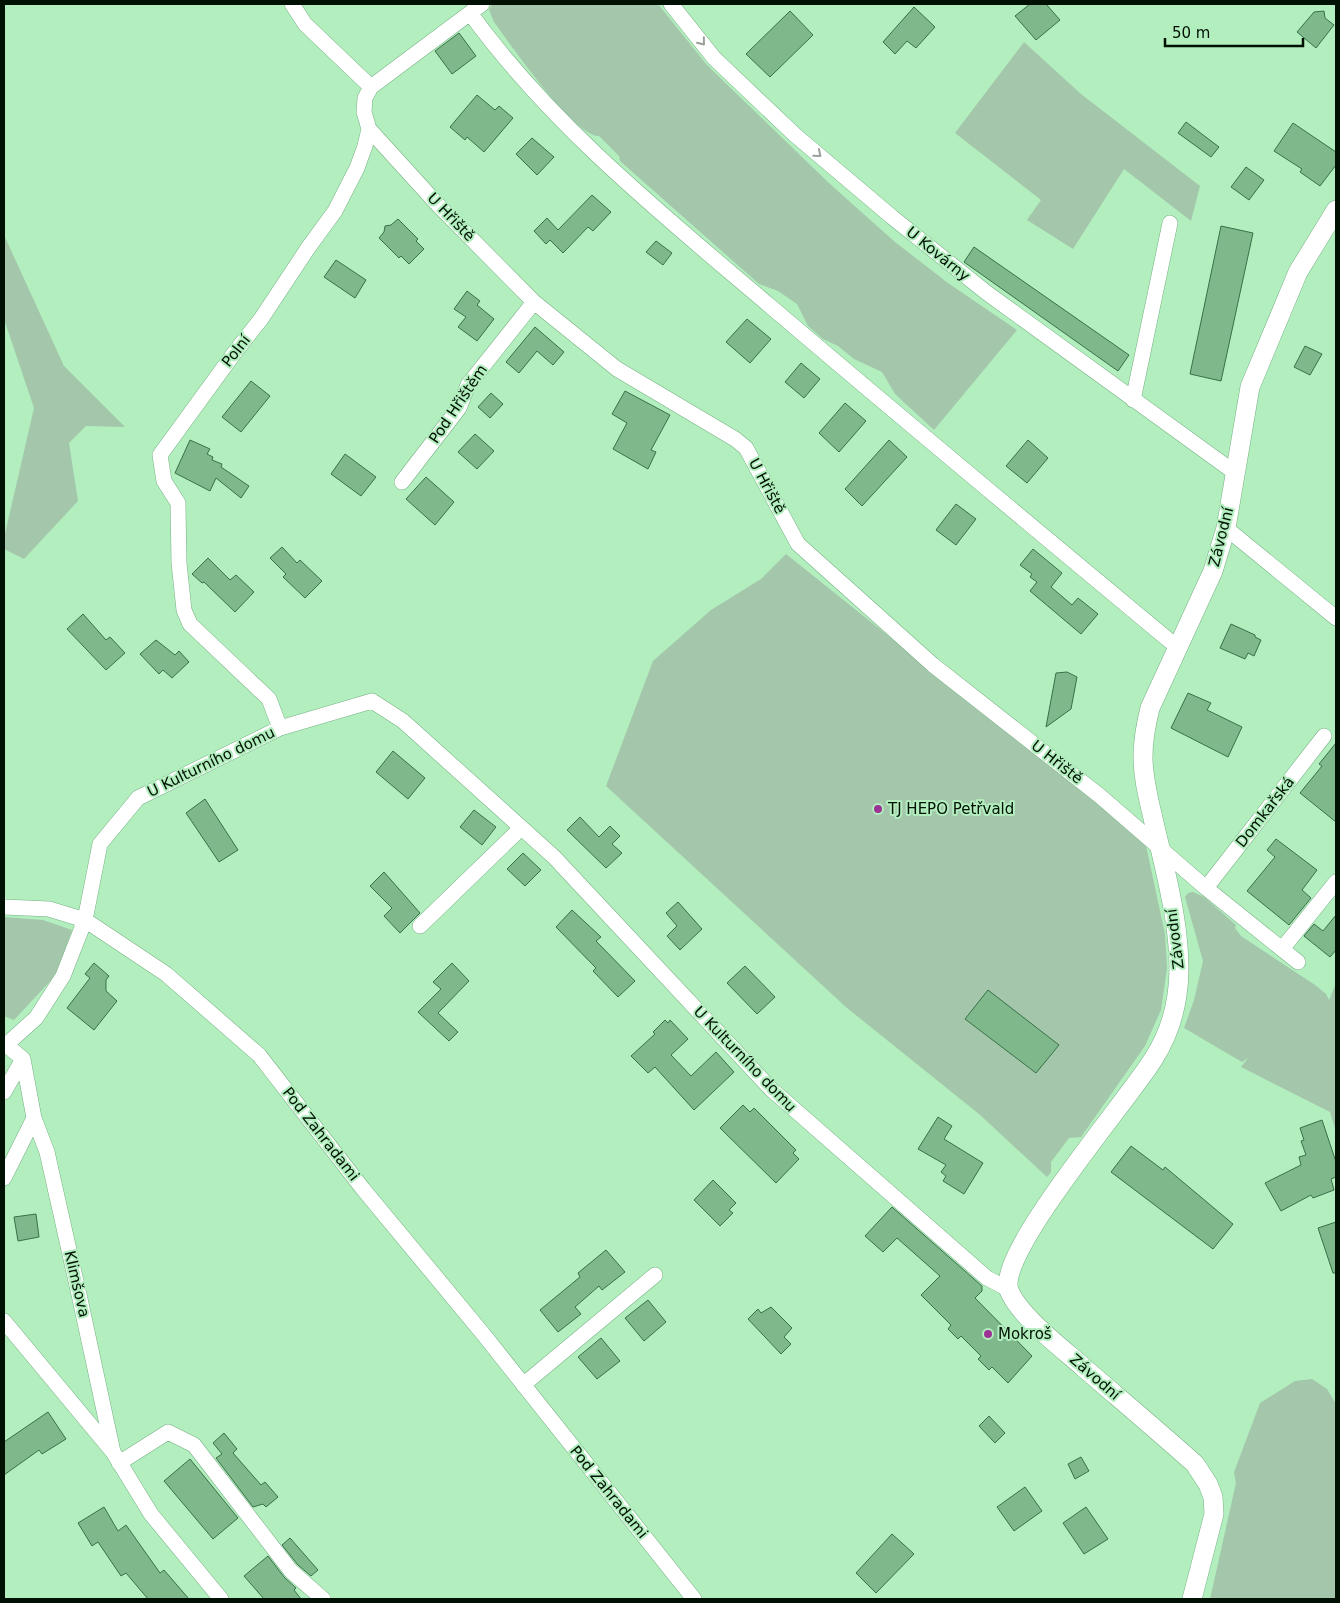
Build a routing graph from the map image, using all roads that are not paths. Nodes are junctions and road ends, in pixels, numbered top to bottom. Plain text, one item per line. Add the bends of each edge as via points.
1 (292, 4) edge
2 (671, 4) edge
3 (476, 8) edge
4 (371, 86) junction
5 (369, 129) junction
6 (1336, 210) edge
7 (1170, 223) dead end
8 (534, 302) junction
9 (1133, 400) junction
10 (1234, 472) junction
11 (402, 482) dead end
12 (1226, 528) junction
13 (1336, 618) edge
14 (1177, 647) junction
15 (280, 728) junction
16 (1324, 736) dead end
17 (520, 829) junction
18 (1161, 850) junction
19 (1336, 882) edge
20 (1206, 888) junction
21 (4, 907) edge
22 (85, 920) junction
23 (420, 926) dead end
24 (1282, 949) junction
25 (1298, 962) dead end
26 (5, 1044) edge
27 (23, 1059) junction
28 (4, 1092) edge
29 (34, 1118) junction
30 (4, 1178) edge
31 (654, 1275) dead end
32 (1008, 1289) junction
33 (4, 1321) edge
34 (522, 1385) junction
35 (116, 1458) junction
36 (222, 1599) edge
37 (323, 1599) edge
38 (694, 1599) edge
39 (1192, 1599) edge

1 - 4 street via 305,24
2 -> 9 street, U Kovárny via 714,58 795,135 987,293
3 - 4 street
3 - 14 street via 491,42 539,98 660,212
4 - 5 street, Polní via 365,98 364,112
5 - 8 street, U Hřiště
5 - 15 street, Polní via 357,168 335,211 262,319 160,455 164,481 178,503 179,563 184,610 190,624 269,699
6 - 10 street, Závodní via 1298,272 1257,367 1246,399
7 - 9 street
8 - 11 street, Pod Hřištěm via 468,385 459,408
8 - 18 street, U Hřiště via 617,369 746,448 798,544 933,666 1100,796
9 - 10 street, U Kovárny
10 - 12 street, Závodní
12 - 13 street
12 - 14 street, Závodní via 1213,570
14 - 18 street, Závodní via 1150,708 1143,742 1146,789
15 - 17 street, U Kulturního domu via 372,701 403,721
15 - 22 street, U Kulturního domu via 138,798 100,844
16 - 20 street, Domkařská
17 - 23 street
17 - 32 street, U Kulturního domu via 554,857 771,1089 987,1278
18 - 20 street, U Hřiště
18 - 32 street, Závodní via 1180,964 1172,1018 1146,1071 1042,1209 1010,1268
19 - 24 street
20 - 24 street, U Hřiště
21 - 22 street, Pod Zahradami via 49,909
22 - 26 street, U Kulturního domu via 59,983 36,1018
22 - 34 street, Pod Zahradami via 166,974 259,1055
24 - 25 street, U Hřiště
26 - 27 street
27 - 28 street
27 - 29 street, Klimšova
29 - 30 street
29 - 35 street, Klimšova via 47,1152
31 - 34 street
32 - 39 street, Závodní via 1045,1334 1202,1473 1212,1497 1214,1514
33 - 35 street, Klimšova
34 - 38 street, Pod Zahradami
35 - 36 street, Klimšova via 151,1514
35 - 37 street via 168,1432 194,1445 291,1571

